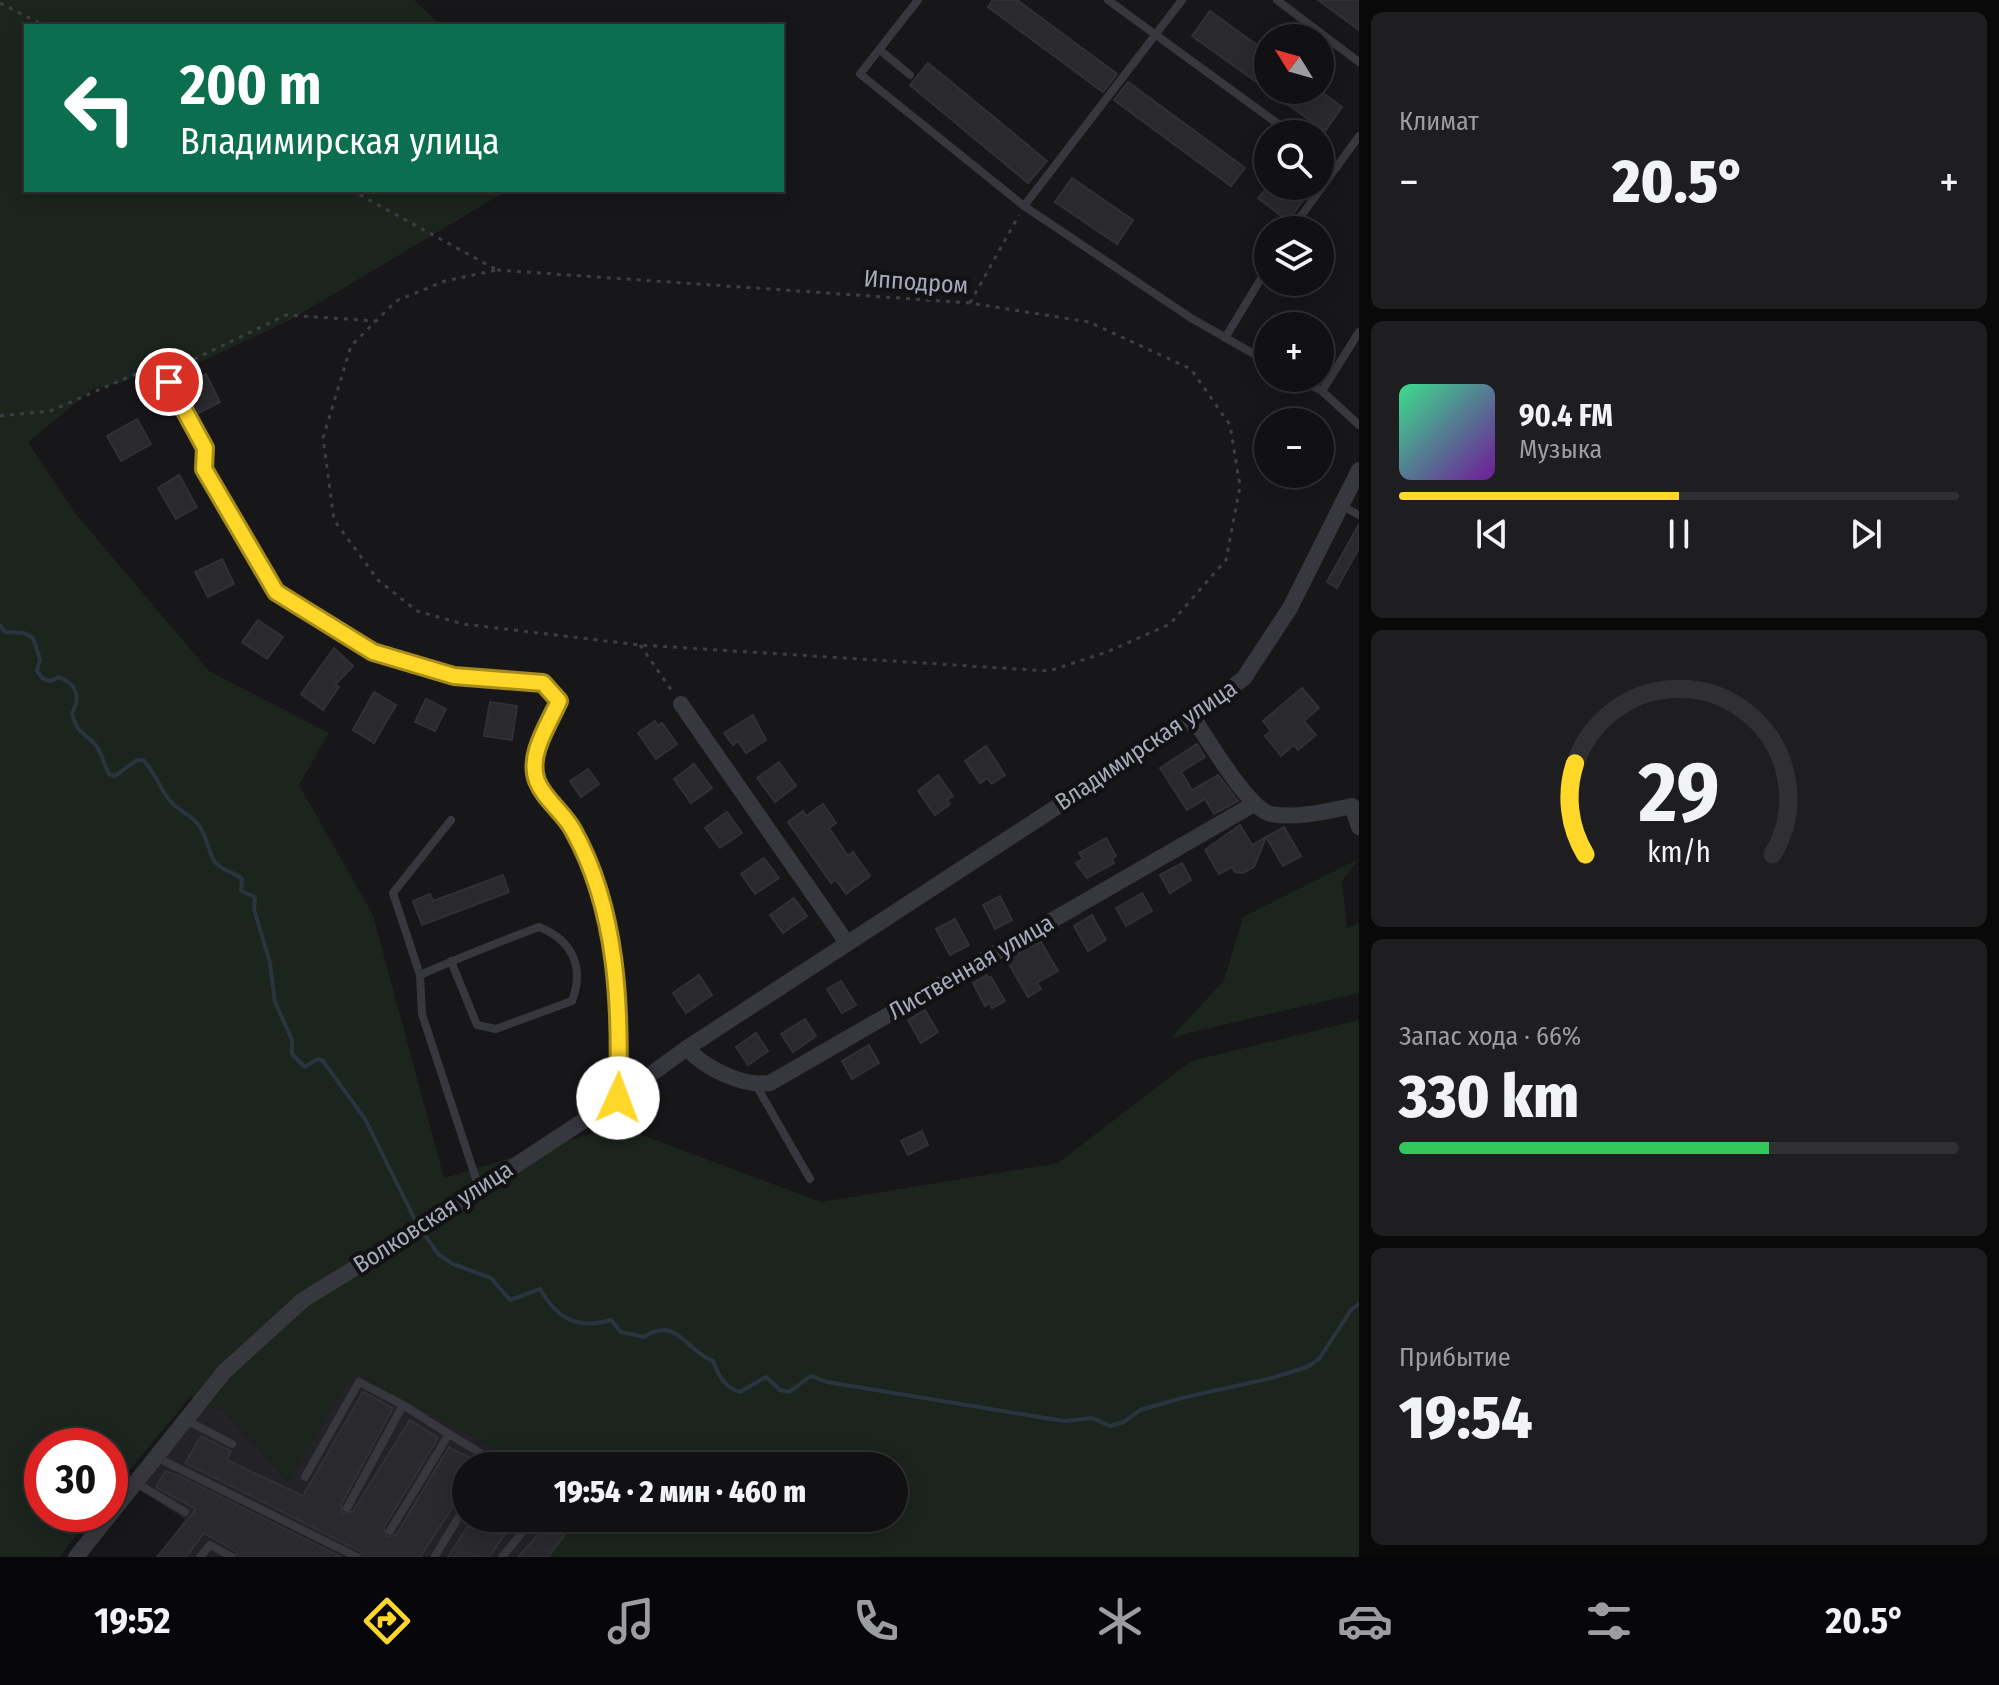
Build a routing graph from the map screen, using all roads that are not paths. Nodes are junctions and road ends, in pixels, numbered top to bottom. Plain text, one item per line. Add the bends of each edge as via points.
1 (918, 0) edge
2 (1108, 0) edge
3 (1182, 0) edge
4 (1277, 0) edge
5 (1157, 34) junction
6 (880, 50) junction
7 (1359, 62) edge
8 (910, 75) dead end
9 (1273, 120) edge
10 (1359, 136) edge
11 (1334, 165) edge
12 (1337, 167) junction
13 (1024, 206) junction
14 (1301, 216) edge
15 (1254, 290) edge
16 (1359, 332) edge
17 (1225, 338) junction
18 (1254, 354) edge
19 (1334, 372) edge
20 (169, 382) dead end
21 (1323, 392) edge
22 (1359, 425) edge
23 (1359, 470) edge
24 (1342, 506) junction
25 (1359, 515) edge
26 (681, 704) road end
27 (1193, 718) junction
28 (1254, 804) junction
29 (451, 820) dead end
30 (1359, 827) edge
31 (847, 943) junction
32 (451, 961) junction
33 (420, 975) junction
34 (687, 1048) junction
35 (756, 1085) junction
36 (618, 1098) junction
37 (810, 1179) dead end
38 (479, 1188) junction
39 (403, 1405) junction
40 (186, 1419) junction
41 (449, 1434) junction
42 (232, 1444) dead end
43 (475, 1452) edge
44 (155, 1457) junction
45 (305, 1477) dead end
46 (135, 1482) junction
47 (347, 1508) dead end
48 (185, 1512) dead end
49 (452, 1528) edge
50 (390, 1531) dead end
51 (523, 1532) edge
52 (435, 1556) edge
53 (76, 1557) edge
54 (200, 1557) edge
55 (232, 1557) edge
56 (357, 1557) edge
57 (502, 1557) edge

1 - 6 lane
2 - 5 lane
3 - 5 lane
4 - 7 lane
5 - 9 lane
5 - 13 lane
6 - 8 lane
6 - 13 lane via 860,74
10 - 12 lane
11 - 12 lane
12 - 14 lane
13 - 17 lane
15 - 17 lane
16 - 19 lane
17 - 18 lane
20 - 36 street via 205,448 204,469 276,592 373,652 454,676 543,683 559,701 534,756 537,781 573,830 597,891 616,971
21 - 22 lane
23 - 24 street, Владимирская улица
24 - 25 lane
24 - 27 street, Владимирская улица via 1290,608 1244,678
26 - 31 street
27 - 28 street
27 - 31 street, Владимирская улица
28 - 30 street via 1270,814 1352,806
28 - 35 street, Лиственная улица via 770,1083
29 - 33 lane via 393,893
31 - 34 street, Волковская улица
32 - 32 lane via 539,927 558,935 572,954 579,984 572,1001 496,1029 477,1025
32 - 33 lane
33 - 38 lane via 422,1014
34 - 35 street via 699,1062
34 - 36 street, Волковская улица
35 - 37 lane
36 - 38 street, Волковская улица
38 - 40 street, Волковская улица via 303,1300 224,1372
39 - 41 lane
39 - 45 lane via 359,1382
39 - 47 lane
40 - 42 lane
40 - 44 street, Волковская улица
41 - 43 lane
41 - 50 lane
44 - 46 street, Волковская улица
44 - 56 lane
46 - 48 lane
46 - 53 street, Волковская улица
49 - 52 lane
51 - 57 lane
54 - 55 lane via 210,1545

